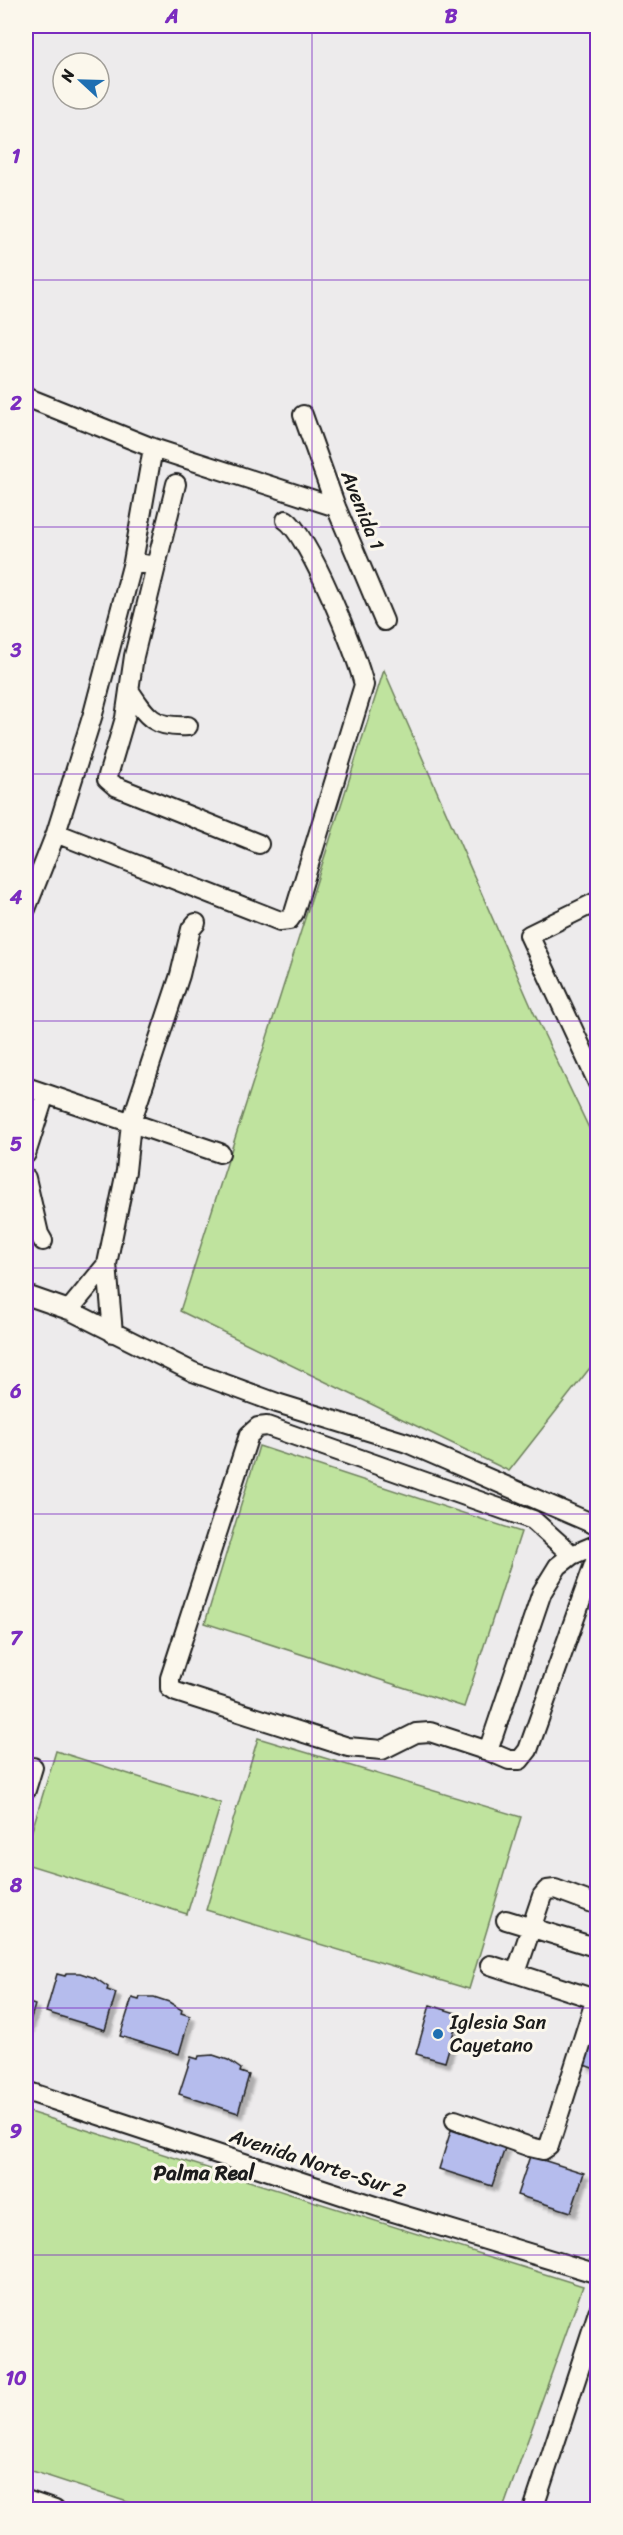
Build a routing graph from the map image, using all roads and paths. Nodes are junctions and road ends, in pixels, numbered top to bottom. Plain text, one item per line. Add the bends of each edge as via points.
1 (26, 397) edge
2 (303, 415) dead end
3 (153, 448) junction
4 (176, 484) dead end
5 (336, 507) junction
6 (286, 520) dead end
7 (133, 562) junction
8 (156, 566) junction
9 (384, 621) dead end
10 (129, 690) junction
11 (188, 726) dead end
12 (56, 832) junction
13 (259, 844) dead end
14 (597, 901) edge
15 (26, 909) edge
16 (196, 923) dead end
17 (597, 1083) edge
18 (26, 1087) edge
19 (45, 1094) junction
20 (131, 1123) junction
21 (220, 1153) dead end
22 (26, 1154) edge
23 (26, 1178) edge
24 (43, 1241) dead end
25 (107, 1264) junction
26 (26, 1295) edge
27 (69, 1310) junction
28 (113, 1333) junction
29 (597, 1526) edge
30 (597, 1544) edge
31 (597, 1553) edge
32 (572, 1555) junction
33 (488, 1751) junction
34 (33, 1767) dead end
35 (26, 1790) edge
36 (597, 1905) edge
37 (506, 1920) dead end
38 (531, 1928) junction
39 (597, 1948) edge
40 (490, 1965) dead end
41 (516, 1973) junction
42 (596, 1995) edge
43 (26, 2091) edge
44 (455, 2120) dead end
45 (597, 2274) edge
46 (597, 2312) edge
47 (26, 2500) edge
48 (55, 2510) edge
49 (533, 2510) edge

1 - 3 street
2 - 5 street, Avenida 1
3 - 5 street
3 - 7 street
4 - 8 street
5 - 9 street, Avenida 1
6 - 12 street via 305,545 330,595 364,685 289,920 280,921
7 - 8 street
7 - 12 street via 93,714
8 - 10 street
10 - 11 street via 154,722 170,727
10 - 13 street via 107,779 115,786
12 - 15 street
14 - 17 street via 529,935
16 - 20 street
18 - 19 street
19 - 20 street
19 - 22 street
20 - 21 street
20 - 25 street via 126,1171
23 - 24 street
25 - 27 street
25 - 28 street
26 - 27 street
27 - 28 street
28 - 29 street via 222,1384 399,1440
30 - 32 street
31 - 33 street via 528,1750 520,1760
32 - 33 street via 558,1566 542,1592
32 - 33 street via 533,1520 267,1426 249,1435 170,1688 348,1747 382,1750 416,1733 430,1732
34 - 35 street
36 - 38 street via 555,1889 547,1890
37 - 38 street
38 - 39 street
38 - 41 street
40 - 41 street
41 - 42 street
42 - 44 street via 549,2146 543,2150 530,2147
43 - 45 street, Avenida Norte-Sur 2 via 393,2212
46 - 49 street
47 - 48 street

